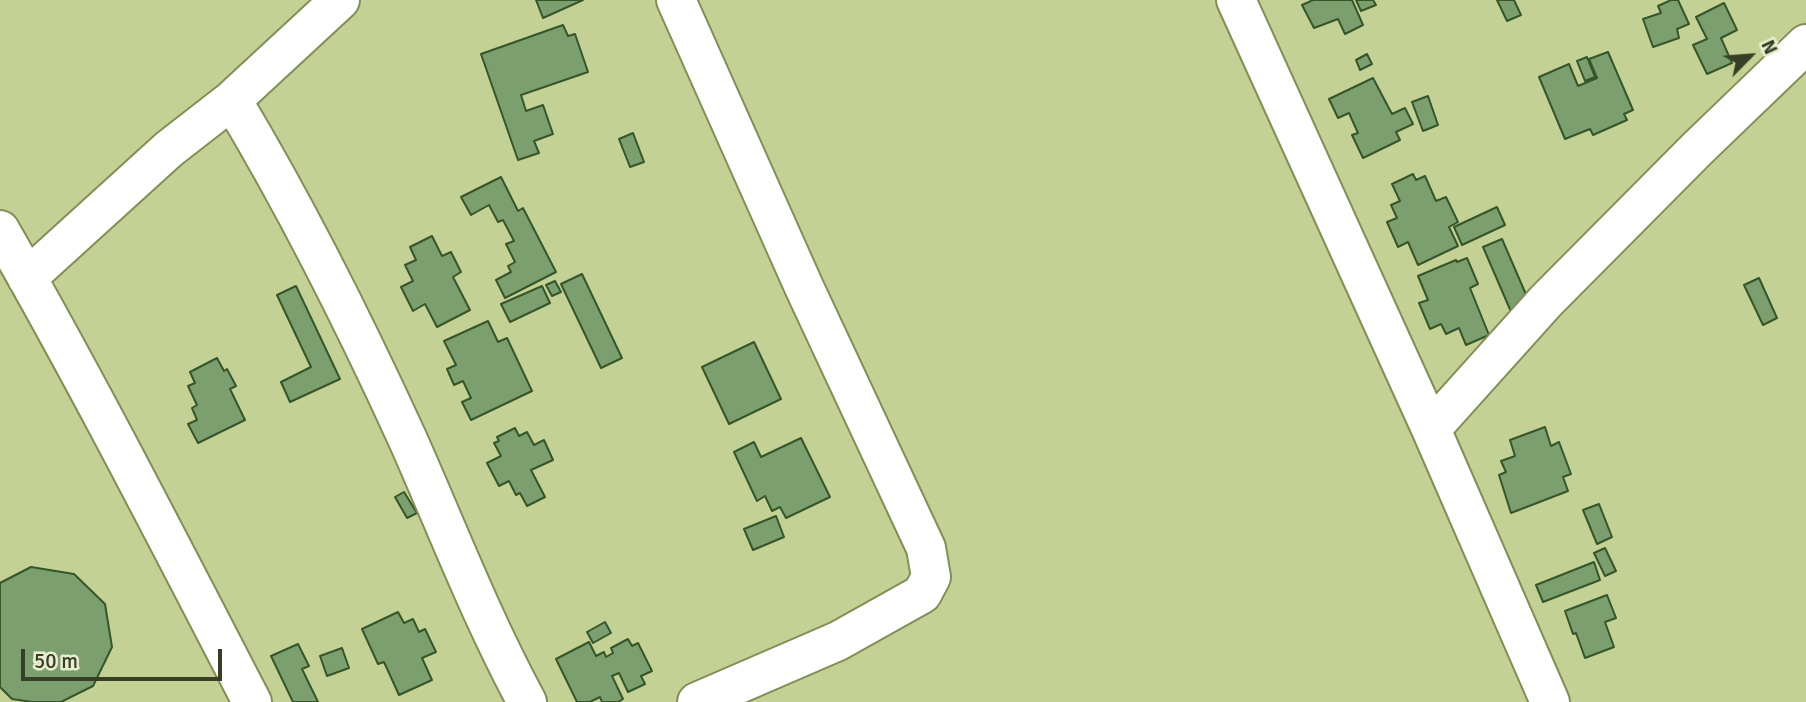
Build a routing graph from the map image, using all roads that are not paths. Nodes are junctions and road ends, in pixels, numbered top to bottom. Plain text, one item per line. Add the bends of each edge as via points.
1 (340, 0) edge
2 (676, 0) edge
3 (1236, 0) edge
4 (1806, 44) edge
5 (232, 100) junction
6 (0, 230) edge
7 (27, 278) junction
8 (1431, 429) junction
9 (251, 702) edge
10 (527, 702) edge
11 (697, 702) edge
12 (1550, 702) edge

1 - 5 street
2 - 11 street via 904,497 926,548 931,576 922,594 838,641
3 - 8 street
4 - 8 street via 1546,301
5 - 7 street via 169,149
5 - 10 street via 315,245
6 - 7 street
7 - 9 street
8 - 12 street

